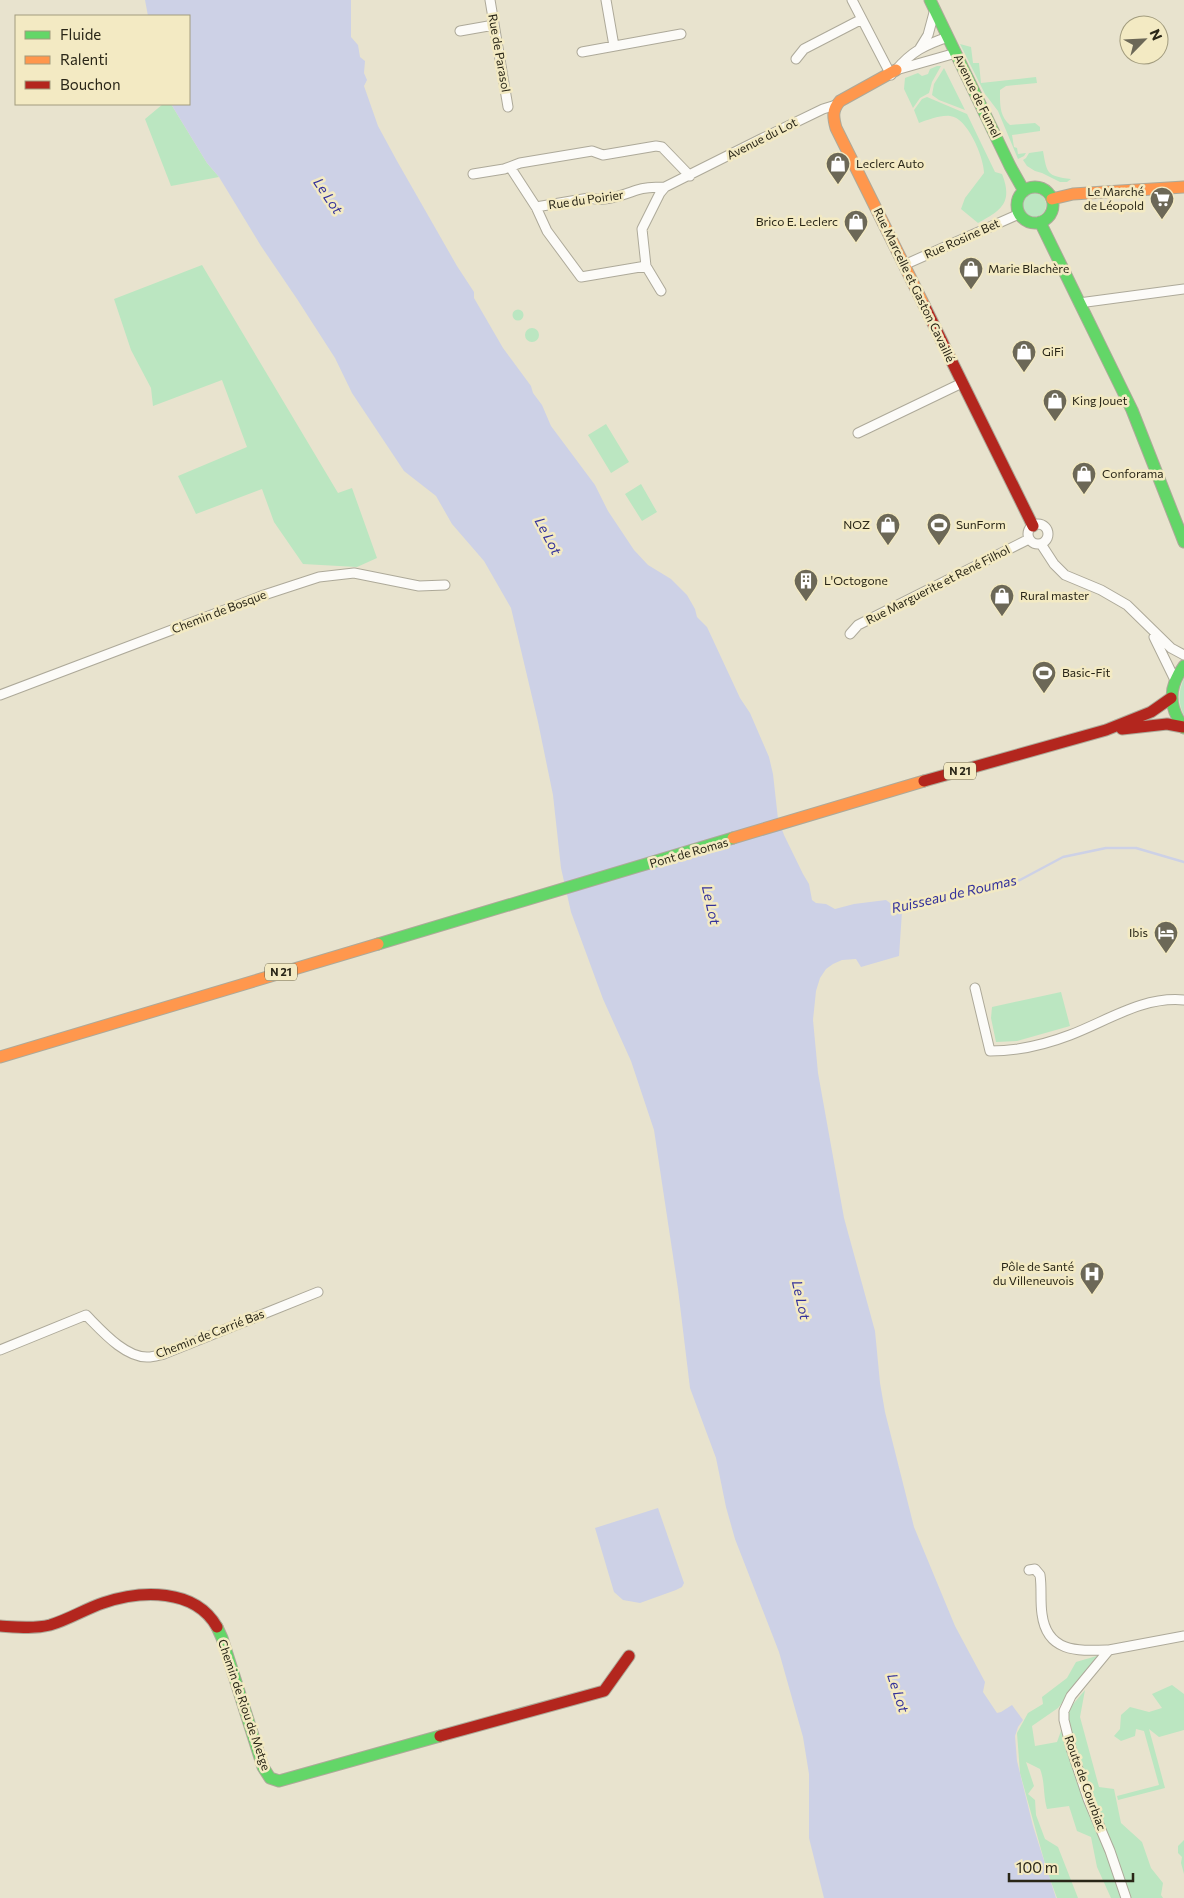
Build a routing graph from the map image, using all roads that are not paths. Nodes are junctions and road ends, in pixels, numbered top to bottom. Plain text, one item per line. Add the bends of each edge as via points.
1 (490, 0) edge
2 (606, 0) edge
3 (852, 0) edge
4 (932, 4) edge
5 (862, 19) junction
6 (494, 26) junction
7 (460, 31) dead end
8 (681, 34) dead end
9 (948, 37) junction
10 (614, 46) junction
11 (919, 48) junction
12 (582, 52) dead end
13 (956, 53) junction
14 (796, 59) dead end
15 (894, 72) junction
16 (836, 105) junction
17 (508, 106) dead end
18 (510, 167) junction
19 (473, 174) dead end
20 (690, 176) junction
21 (1184, 187) edge
22 (665, 188) junction
23 (1024, 191) junction
24 (1052, 199) junction
25 (536, 207) junction
26 (1019, 214) junction
27 (1040, 222) junction
28 (904, 265) junction
29 (646, 266) junction
30 (1184, 289) edge
31 (661, 291) dead end
32 (1079, 303) junction
33 (962, 383) junction
34 (858, 433) dead end
35 (1033, 526) junction
36 (1029, 539) junction
37 (1184, 542) edge
38 (1041, 544) junction
39 (446, 586) dead end
40 (1150, 630) junction
41 (850, 634) dead end
42 (1184, 655) edge
43 (1184, 666) edge
44 (1174, 678) junction
45 (0, 695) edge
46 (1171, 698) junction
47 (1184, 727) edge
48 (1106, 730) junction
49 (975, 988) dead end
50 (1184, 1000) edge
51 (0, 1057) edge
52 (318, 1292) dead end
53 (0, 1350) edge
54 (1029, 1570) dead end
55 (0, 1626) edge
56 (1184, 1636) edge
57 (1109, 1650) junction
58 (629, 1656) dead end
59 (1126, 1898) edge

1 - 6 street, Rue de Parasol
2 - 10 street
3 - 5 street
4 - 9 main road, Avenue de Fumel
4 - 11 street via 928,35
5 - 14 street via 804,49
5 - 15 street
6 - 7 street
6 - 17 street, Rue de Parasol
8 - 10 street
9 - 11 street
9 - 13 main road, Avenue de Fumel
10 - 12 street
11 - 15 street
13 - 15 street
13 - 23 main road, Avenue de Fumel
15 - 16 main road
16 - 20 street, Avenue du Lot
16 - 28 main road, Rue Marcelle et Gaston Cavaillé via 833,114 836,128
18 - 19 street
18 - 20 street via 592,151 603,155 656,146 662,147
18 - 25 street
20 - 22 street, Avenue du Lot
21 - 24 main road via 1073,194
22 - 25 street, Rue du Poirier
22 - 29 street via 642,229
23 - 24 main road via 1040,188
23 - 26 main road via 1018,202
24 - 27 main road via 1052,211 1046,220
25 - 29 street via 547,231 581,277
26 - 27 main road via 1031,223
26 - 28 street, Rue Rosine Bet
27 - 32 main road
28 - 33 main road, Rue Marcelle et Gaston Cavaillé
29 - 31 street
30 - 32 street
32 - 37 main road via 1132,410
33 - 34 street
33 - 35 main road, Rue Marcelle et Gaston Cavaillé
35 - 36 street via 1028,530
35 - 38 street via 1047,530 1046,540
36 - 38 street
36 - 41 street, Rue Marguerite et René Filhol via 858,625
38 - 40 street via 1065,575 1127,605
39 - 45 street, Chemin de Bosque via 419,586 354,573 319,577
40 - 42 street
40 - 44 street
43 - 44 main road
44 - 46 main road
46 - 47 main road via 1174,714
46 - 48 main road, N 21 via 1151,712
47 - 48 main road, N 21 via 1167,724
48 - 51 main road, Pont de Romas / N 21 via 978,765
49 - 50 street via 990,1051 1011,1051 1048,1043 1135,1007 1162,1000
52 - 53 street, Chemin de Carrié Bas via 164,1354 147,1357 130,1352 86,1315
54 - 57 street via 1040,1575 1043,1622 1054,1639 1070,1650
55 - 58 main road, Chemin de Riou de Metge via 32,1628 50,1625 127,1596 159,1594 187,1601 204,1610 222,1638 263,1767 270,1778 279,1781 604,1691
56 - 57 street
57 - 59 street, Route de Courbiac via 1071,1696 1064,1711 1064,1720 1088,1799

